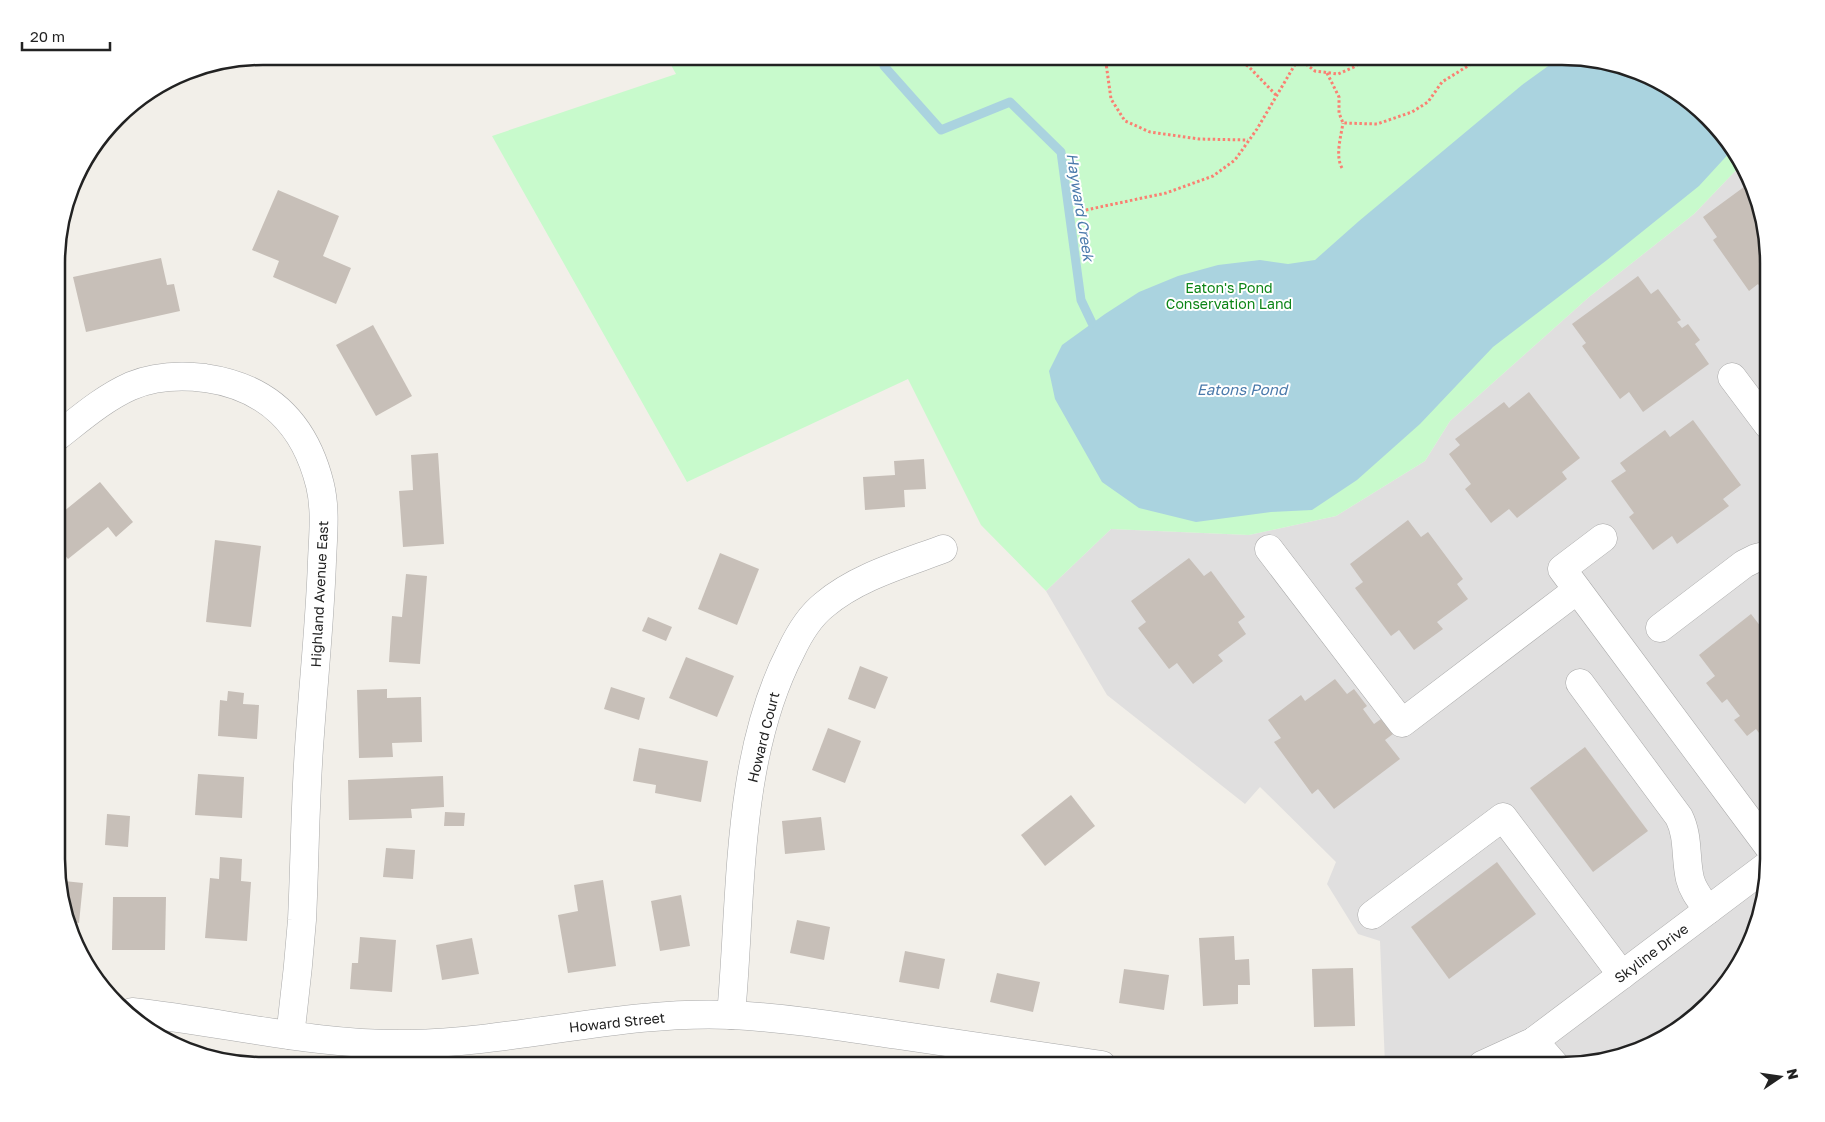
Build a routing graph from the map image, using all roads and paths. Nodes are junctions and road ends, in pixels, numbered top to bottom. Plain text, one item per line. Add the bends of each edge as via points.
1 (1106, 65) edge
2 (1246, 65) edge
3 (1294, 65) edge
4 (1308, 65) edge
5 (1357, 65) edge
6 (1469, 65) edge
7 (1327, 73) junction
8 (1276, 95) junction
9 (1343, 123) junction
10 (1249, 140) junction
11 (1342, 168) dead end
12 (1081, 211) dead end
13 (1732, 377) dead end
14 (1760, 414) edge
15 (65, 431) edge
16 (1603, 538) dead end
17 (943, 549) dead end
18 (1270, 549) dead end
19 (1760, 557) edge
20 (1577, 590) junction
21 (1660, 628) dead end
22 (1580, 683) dead end
23 (1760, 835) edge
24 (1760, 871) edge
25 (1708, 910) junction
26 (1372, 915) dead end
27 (1622, 975) junction
28 (139, 1013) edge
29 (731, 1015) junction
30 (290, 1035) junction
31 (1534, 1042) junction
32 (1042, 1057) edge
33 (1500, 1057) edge
34 (1520, 1057) edge
35 (1548, 1057) edge

1 - 10 path via 1111,99 1125,121 1150,132 1174,136
2 - 8 path
3 - 8 path
4 - 7 path via 1315,71
5 - 7 path via 1338,74
6 - 9 path via 1442,82 1428,102 1412,112 1377,124
7 - 9 path via 1339,97
8 - 10 path
9 - 11 path via 1339,164
10 - 12 path via 1235,160 1213,176 1166,193
13 - 14 street
15 - 30 street, Highland Avenue East via 117,393 149,380 184,376 237,385 268,401 292,425 311,455 321,489 320,613 308,760 301,928
16 - 20 street via 1562,569
17 - 29 street, Howard Court via 864,580 834,597 811,618 786,660 766,714 751,781 741,863
18 - 20 street via 1402,723
19 - 21 street via 1744,564
20 - 23 street
22 - 25 street via 1679,817 1686,834 1692,886
24 - 25 street, Skyline Drive
25 - 27 street, Skyline Drive
26 - 27 street via 1503,817
27 - 31 street, Skyline Drive
28 - 30 street, Howard Street
29 - 30 street, Howard Street via 630,1018 437,1043 351,1042
29 - 32 street, Howard Street via 808,1022
31 - 33 street, Skyline Drive
31 - 34 street, Skyline Drive
31 - 35 street

